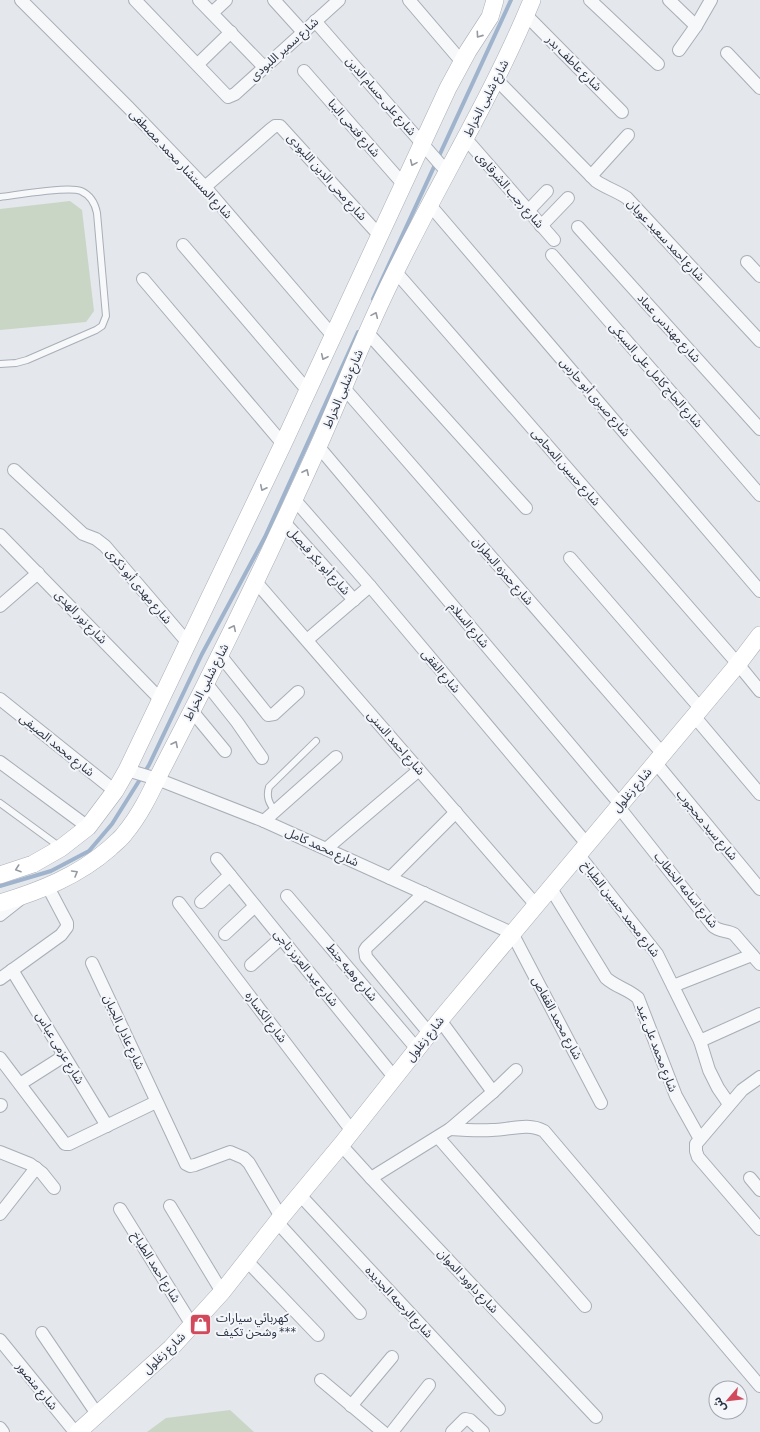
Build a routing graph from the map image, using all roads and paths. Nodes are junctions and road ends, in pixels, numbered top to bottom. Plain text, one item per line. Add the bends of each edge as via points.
1 (21, 0) edge
2 (135, 0) edge
3 (199, 0) edge
4 (226, 0) edge
5 (274, 0) edge
6 (339, 0) edge
7 (409, 0) edge
8 (495, 0) edge
9 (590, 0) edge
10 (669, 0) edge
11 (711, 0) edge
12 (529, 8) edge
13 (212, 13) junction
14 (315, 21) junction
15 (696, 26) junction
16 (230, 32) junction
17 (303, 32) junction
18 (679, 50) dead end
19 (727, 53) dead end
20 (462, 62) junction
21 (198, 64) junction
22 (658, 64) dead end
23 (264, 67) junction
24 (304, 71) dead end
25 (497, 80) junction
26 (760, 88) edge
27 (622, 112) dead end
28 (628, 135) dead end
29 (466, 139) junction
30 (426, 147) junction
31 (444, 169) junction
32 (591, 176) junction
33 (404, 185) junction
34 (205, 188) junction
35 (547, 191) dead end
36 (0, 197) edge
37 (568, 198) dead end
38 (429, 204) junction
39 (528, 211) junction
40 (541, 226) junction
41 (578, 227) dead end
42 (380, 236) junction
43 (554, 240) dead end
44 (183, 245) dead end
45 (552, 255) dead end
46 (747, 262) dead end
47 (395, 271) junction
48 (760, 276) edge
49 (143, 279) dead end
50 (367, 332) junction
51 (334, 336) junction
52 (760, 341) edge
53 (0, 364) edge
54 (344, 388) junction
55 (308, 391) junction
56 (760, 429) edge
57 (283, 444) junction
58 (318, 446) junction
59 (14, 470) dead end
60 (760, 496) edge
61 (294, 499) junction
62 (526, 508) dead end
63 (284, 522) junction
64 (0, 535) edge
65 (570, 558) dead end
66 (38, 573) junction
67 (256, 582) junction
68 (370, 586) junction
69 (760, 590) edge
70 (354, 600) junction
71 (0, 606) edge
72 (760, 635) edge
73 (308, 640) junction
74 (188, 643) junction
75 (220, 655) junction
76 (738, 664) junction
77 (206, 683) junction
78 (760, 691) edge
79 (298, 692) dead end
80 (0, 699) edge
81 (161, 700) junction
82 (192, 711) junction
83 (697, 712) junction
84 (316, 741) dead end
85 (225, 751) dead end
86 (336, 757) dead end
87 (262, 758) dead end
88 (658, 758) junction
89 (0, 762) edge
90 (419, 770) junction
91 (131, 771) junction
92 (153, 778) junction
93 (115, 791) junction
94 (760, 794) edge
95 (0, 803) edge
96 (619, 805) junction
97 (275, 811) junction
98 (456, 812) junction
99 (264, 821) junction
100 (88, 827) junction
101 (62, 848) junction
102 (326, 849) junction
103 (583, 849) junction
104 (217, 859) dead end
105 (0, 875) edge
106 (230, 875) junction
107 (390, 878) junction
108 (48, 887) junction
109 (550, 887) junction
110 (760, 889) edge
111 (424, 893) junction
112 (24, 896) junction
113 (287, 896) dead end
114 (201, 902) dead end
115 (0, 903) edge
116 (179, 903) dead end
117 (536, 905) junction
118 (255, 906) junction
119 (0, 915) edge
120 (512, 933) junction
121 (225, 934) dead end
122 (281, 938) junction
123 (756, 959) edge
124 (92, 963) dead end
125 (250, 965) dead end
126 (12, 970) junction
127 (0, 979) edge
128 (673, 986) junction
129 (760, 1014) edge
130 (440, 1020) junction
131 (429, 1033) junction
132 (700, 1041) junction
133 (417, 1049) junction
134 (64, 1056) junction
135 (0, 1058) edge
136 (516, 1070) dead end
137 (760, 1076) edge
138 (394, 1077) junction
139 (20, 1084) junction
140 (494, 1092) junction
141 (156, 1102) junction
142 (601, 1103) dead end
143 (730, 1104) junction
144 (107, 1126) junction
145 (450, 1129) junction
146 (352, 1131) junction
147 (438, 1137) junction
148 (700, 1139) junction
149 (341, 1145) junction
150 (0, 1152) edge
151 (36, 1168) junction
152 (370, 1178) junction
153 (750, 1178) dead end
154 (54, 1188) dead end
155 (760, 1190) edge
156 (300, 1195) junction
157 (170, 1206) dead end
158 (120, 1209) dead end
159 (0, 1214) edge
160 (279, 1220) junction
161 (760, 1229) edge
162 (247, 1261) junction
163 (222, 1292) junction
164 (586, 1306) dead end
165 (360, 1312) dead end
166 (192, 1325) junction
167 (42, 1333) dead end
168 (318, 1335) dead end
169 (0, 1340) edge
170 (392, 1356) dead end
171 (321, 1380) dead end
172 (429, 1385) dead end
173 (760, 1386) edge
174 (351, 1406) junction
175 (499, 1409) dead end
176 (97, 1414) junction
177 (596, 1417) dead end
178 (0, 1428) edge
179 (3, 1432) edge
180 (76, 1432) edge
181 (383, 1432) edge
182 (392, 1432) edge
183 (452, 1432) edge
184 (483, 1432) edge

1 - 34 street, شارع المستشار محمد مصطفى
2 - 21 street
3 - 13 street
4 - 13 street
5 - 17 street
6 - 14 street, شارع سمير اللبودى
7 - 20 street
8 -> 20 street via 490,17
9 - 22 street
10 - 15 street
11 - 15 street
12 - 25 street, شارع شلبى الخراط
12 - 27 street, شارع عاطف بدر
13 - 16 street
14 - 17 street, شارع سمير اللبودى
14 - 30 street, شارع على حسام الدين
15 - 18 street
16 - 21 street
16 - 23 street
17 - 23 street, شارع سمير اللبودى
19 - 26 street
20 - 30 street
21 - 23 street, شارع سمير اللبودى via 228,97 235,94
24 - 33 street, شارع فتحى البنا
25 - 29 street, شارع شلبى الخراط
25 - 32 street, شارع احمد سعيد عويان
28 - 32 street
29 - 31 street, شارع شلبى الخراط
29 - 39 street, شارع رجب الشرقاوى
30 - 31 street, شارع على حسام الدين
30 -> 33 street
31 - 38 street, شارع شلبى الخراط
32 - 52 street, شارع احمد سعيد عويان via 601,185 627,198
33 - 42 street
34 - 42 street, شارع محى الدين اللبودى via 271,129 280,126
34 - 51 street, شارع المستشار محمد مصطفى
35 - 39 street
36 - 53 lane via 70,189 83,192 93,201 97,213 106,316 102,326 96,330 27,360
37 - 40 street
38 - 47 street, شارع شلبى الخراط
38 - 69 street, شارع صبرى أبو حارس
39 - 40 street, شارع رجب الشرقاوى
40 - 43 street, شارع رجب الشرقاوى
41 - 56 street, شارع مهندس عماد
42 - 51 street
44 - 55 street
45 - 60 street, شارع الحاج كامل على السبكى
46 - 48 street
50 -> 47 street, شارع شلبى الخراط
47 - 76 street, شارع حسين المحامى
49 - 57 street
50 - 54 street, شارع شلبى الخراط
50 - 62 street
51 -> 55 street
54 - 58 street, شارع شلبى الخراط
54 - 88 street, شارع حمزه البطران
55 - 57 street
57 -> 74 street
61 -> 58 street, شارع شلبى الخراط
58 - 96 street, شارع السلام
59 - 74 street, شارع مهدى أبو ذكرى via 83,534 105,546
61 - 63 street, شارع شلبى الخراط
61 - 68 street, شارع الفقى
63 - 67 street, شارع شلبى الخراط
63 - 70 street, شارع أبو بكر فيصل
64 - 66 street, شارع نور الهدى
65 - 83 street
66 - 71 street
66 - 81 street, شارع نور الهدى
67 - 73 street, شارع احمد السنى
75 -> 67 street, شارع شلبى الخراط
68 - 70 street
68 - 103 street, شارع الفقى
70 - 73 street
72 - 76 street, شارع زغلول
73 - 90 street, شارع احمد السنى
74 - 81 street
75 - 77 street, شارع شلبى الخراط
75 - 79 street via 270,716
76 - 78 street, شارع حسين المحامى
76 - 83 street, شارع زغلول
77 - 82 street, شارع شلبى الخراط
77 - 87 street
80 - 93 street, شارع محمد الصيفى
81 - 91 street
82 - 85 street
92 -> 82 street, شارع شلبى الخراط
83 - 88 street, شارع زغلول
83 - 94 street
84 - 97 lane via 269,787 267,794
86 - 97 street
88 - 96 street, شارع زغلول
88 - 110 street, شارع سيد محجوب
89 - 100 street
90 - 98 street, شارع احمد السنى
90 - 102 street
91 - 92 street, شارع محمد كامل
91 - 93 street
92 - 99 street, شارع محمد كامل
108 -> 92 street, شارع شلبى الخراط via 75,874 123,836 140,812
93 - 100 street
95 - 101 lane
96 - 103 street, شارع زغلول
96 - 123 street, شارع اسامه الخطاب via 713,926 720,931 730,931 734,934
97 - 99 street
98 - 107 street
98 - 117 street, شارع احمد السنى
99 - 102 street, شارع محمد كامل
100 - 101 street
101 -> 105 street via 32,864
102 - 107 street, شارع محمد كامل
103 - 109 street, شارع زغلول
103 - 128 street, شارع محمد حسين الطباخ via 663,964
104 - 106 street, شارع عبد العزيز ناجى
106 - 114 street
106 - 118 street, شارع عبد العزيز ناجى
107 - 111 street, شارع محمد كامل
108 - 112 street, شارع شلبى الخراط
108 - 126 street via 67,927 61,935
109 - 117 street, شارع زغلول
109 - 148 street, شارع محمد على عيد via 606,978 638,998 676,1096
111 - 120 street, شارع محمد كامل
111 - 131 street via 365,950 366,957
112 - 115 street, شارع شلبى الخراط
112 - 119 street
113 - 133 street, شارع وهبه جنط
116 - 146 street, شارع الكساره
117 - 120 street, شارع زغلول
118 - 121 street
118 - 122 street, شارع عبد العزيز ناجى
120 - 130 street, شارع زغلول
120 - 142 street, شارع محمد القفاص
122 - 125 street
122 - 138 street, شارع عبد العزيز ناجى
123 - 128 street
124 - 141 street, شارع عادل الجبان
126 - 127 street
126 - 134 street, شارع عزمى عباس
128 - 132 street, شارع محمد حسين الطباخ
129 - 132 street
130 - 131 street, شارع زغلول
130 - 140 street
131 - 133 street, شارع زغلول
132 - 143 street, شارع محمد حسين الطباخ via 709,1070
133 - 138 street, شارع زغلول
134 - 139 street
134 - 144 street, شارع عزمى عباس
135 - 139 street
136 - 140 street
137 - 143 street via 742,1090
138 - 146 street, شارع زغلول
139 - 144 street via 66,1144
140 - 145 street
141 - 144 street
141 - 160 street, شارع عادل الجبان via 186,1164 195,1166 230,1152 244,1158 251,1166
143 - 148 street
145 - 147 street
145 - 173 street via 493,1130 530,1126 544,1131
146 - 149 street, شارع زغلول
147 - 152 street
147 - 164 street
148 - 161 street via 696,1144 698,1157
149 - 152 street, شارع داوود الموان
149 - 156 street, شارع زغلول
150 - 151 street
151 - 154 street
151 - 159 street
152 - 177 street, شارع داوود الموان
153 - 155 street
156 - 160 street, شارع زغلول
156 - 175 street, شارع الرحمه الجديده
157 - 163 street
158 - 166 street, شارع احمد الطباخ
160 - 162 street, شارع زغلول
160 - 165 street
162 - 163 street, شارع زغلول
162 - 168 street
163 - 166 street, شارع زغلول
166 - 176 street, شارع زغلول via 172,1348
167 - 176 street
169 - 180 street, شارع منصور
170 - 174 street
171 - 174 street
172 - 182 street
174 - 181 street
176 - 180 street, شارع زغلول
178 - 179 street
183 - 184 street via 465,1419 470,1420

